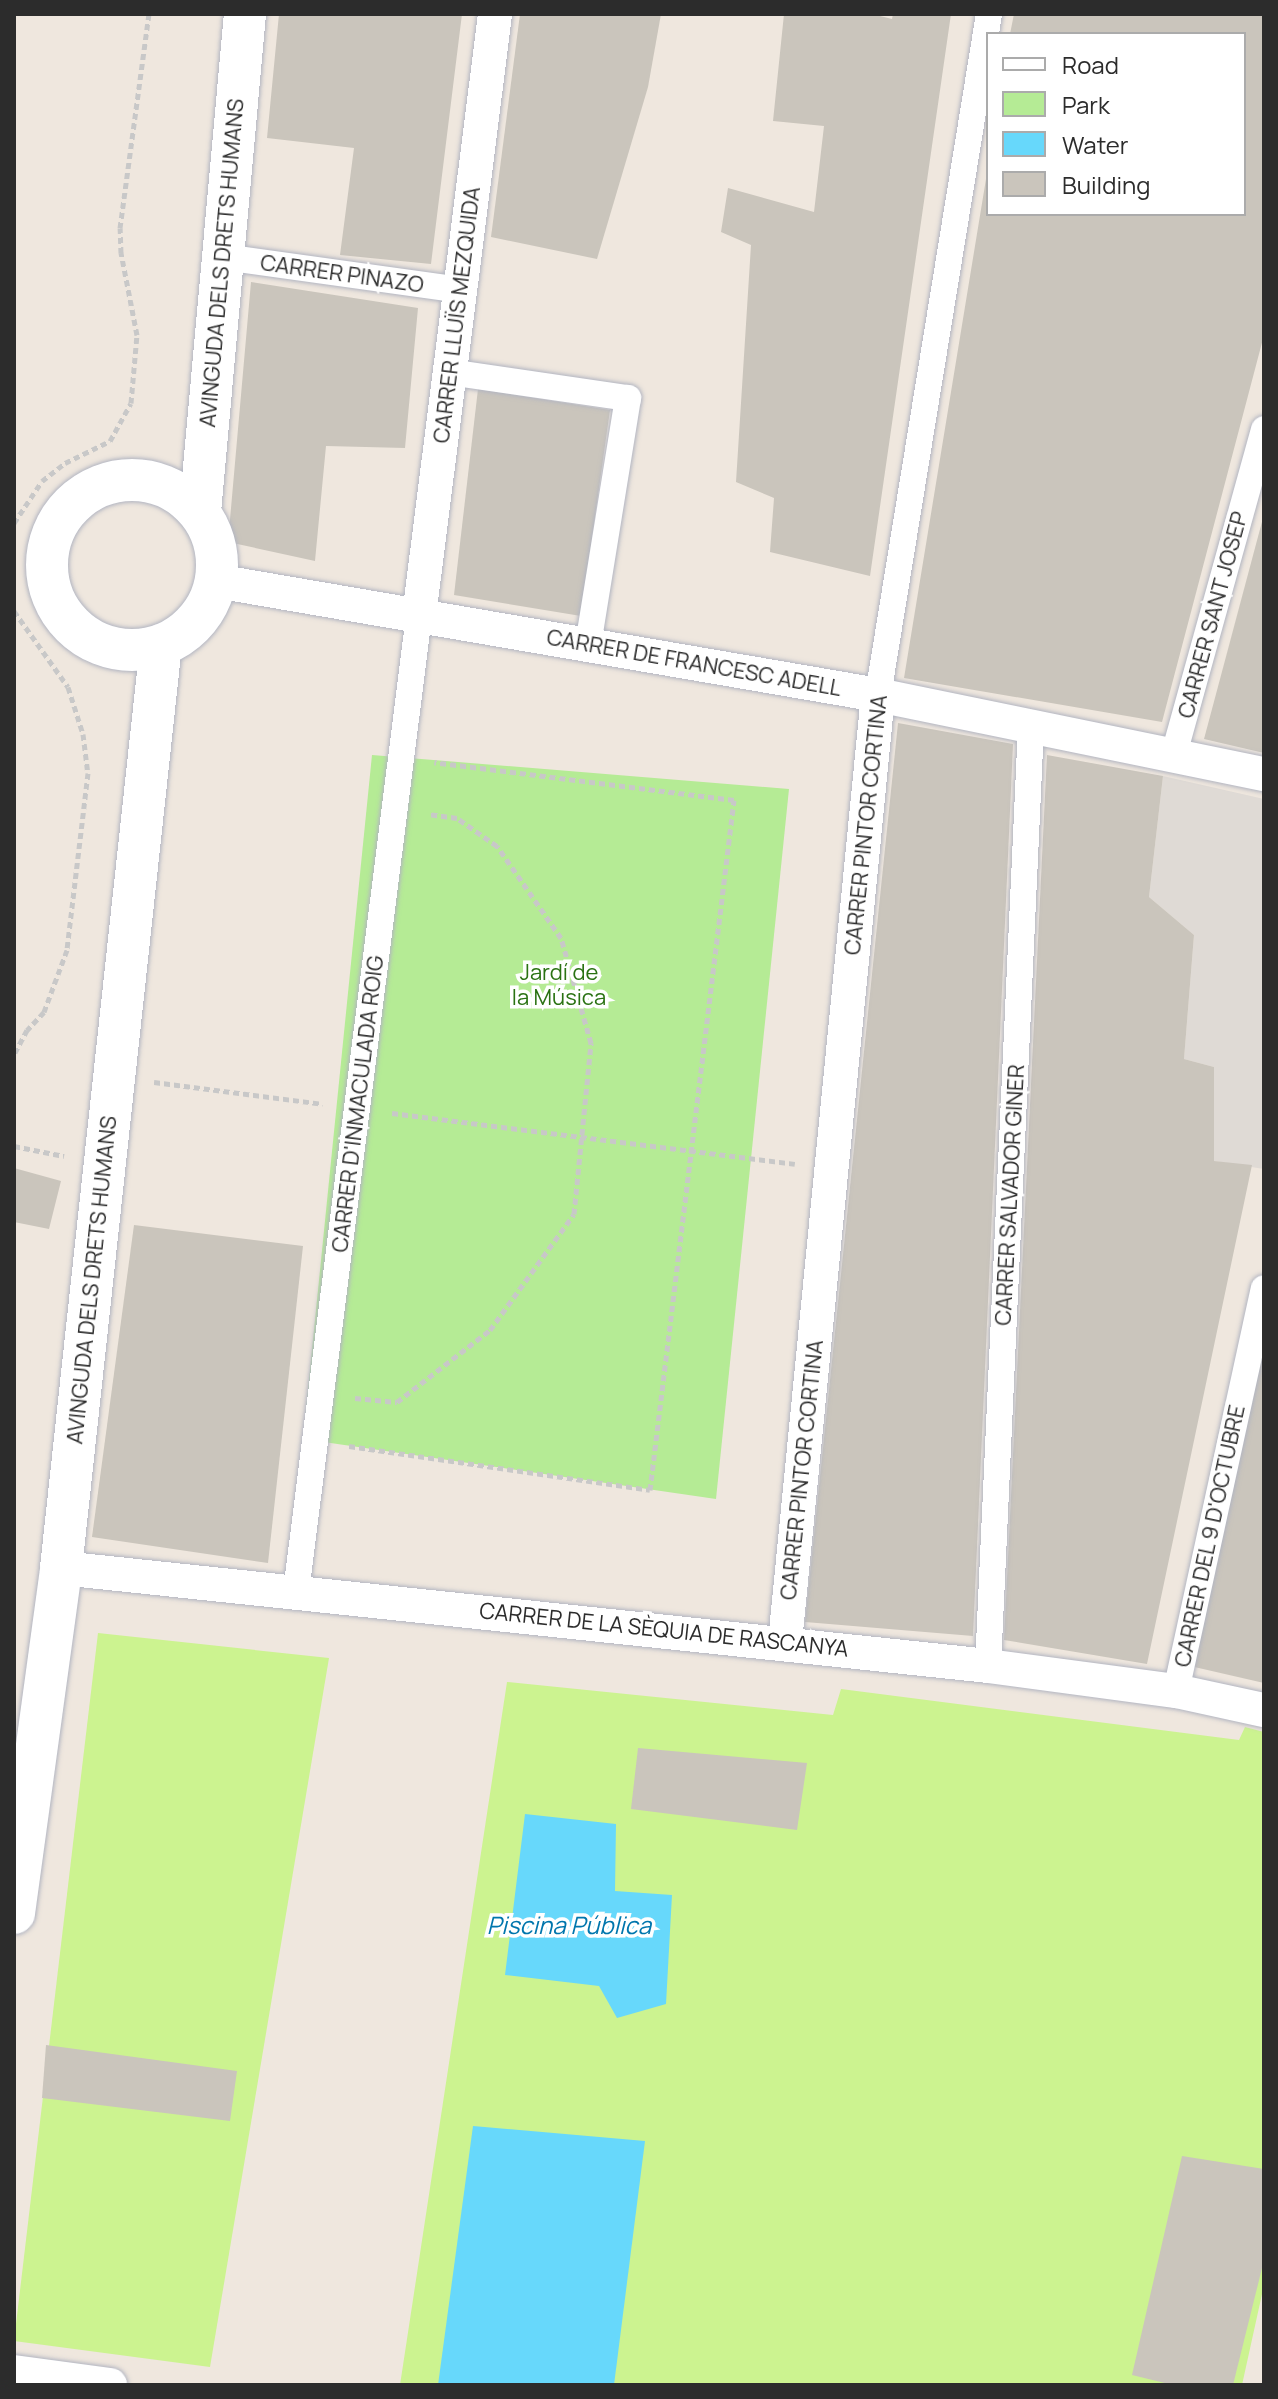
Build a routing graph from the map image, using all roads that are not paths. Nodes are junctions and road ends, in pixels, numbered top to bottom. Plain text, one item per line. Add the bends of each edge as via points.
1 (245, 14) edge
2 (495, 14) edge
3 (986, 32) edge
4 (223, 257) junction
5 (460, 290) junction
6 (449, 372) junction
7 (1264, 429) edge
8 (200, 512) junction
9 (216, 581) junction
10 (419, 616) junction
11 (161, 645) junction
12 (588, 645) junction
13 (878, 695) junction
14 (1031, 725) junction
15 (1174, 754) junction
16 (1264, 774) edge
17 (1264, 1288) edge
18 (61, 1568) junction
19 (296, 1592) junction
20 (785, 1642) junction
21 (988, 1666) junction
22 (1176, 1691) junction
23 (1264, 1710) edge
24 (14, 1913) edge
25 (14, 2372) edge
26 (110, 2385) edge

1 - 4 street, AVINGUDA DELS DRETS HUMANS
2 - 5 street, CARRER LLUÏS MEZQUIDA
3 - 13 street, CARRER PINTOR CORTINA
4 - 5 street, CARRER PINAZO
4 - 8 street, AVINGUDA DELS DRETS HUMANS
5 - 6 street, CARRER LLUÏS MEZQUIDA
6 - 10 street, CARRER LLUÏS MEZQUIDA
6 - 12 street via 628,398
7 - 15 street, CARRER SANT JOSEP
8 - 9 street via 217,557
8 - 11 street via 179,493 152,481 123,479 96,487 72,503 55,527 47,555 48,583 69,621 104,645 132,651
9 - 10 street, CARRER DE FRANCESC ADELL
9 - 11 street via 196,622
10 - 12 street, CARRER DE FRANCESC ADELL
10 - 19 street, CARRER D'INMACULADA ROIG
11 - 18 street, AVINGUDA DELS DRETS HUMANS
12 - 13 street, CARRER DE FRANCESC ADELL
13 - 14 street, CARRER DE FRANCESC ADELL
13 - 20 street, CARRER PINTOR CORTINA
14 - 15 street, CARRER DE FRANCESC ADELL
14 - 21 street, CARRER SALVADOR GINER
15 - 16 street, CARRER DE FRANCESC ADELL
17 - 22 street, CARRER DEL 9 D'OCTUBRE
18 - 19 street, CARRER DE LA SÈQUIA DE RASCANYA
18 - 24 street, AVINGUDA DELS DRETS HUMANS
19 - 20 street, CARRER DE LA SÈQUIA DE RASCANYA
20 - 21 street, CARRER DE LA SÈQUIA DE RASCANYA
21 - 22 street, CARRER DE LA SÈQUIA DE RASCANYA
22 - 23 street, CARRER DE LA SÈQUIA DE RASCANYA
25 - 26 street

